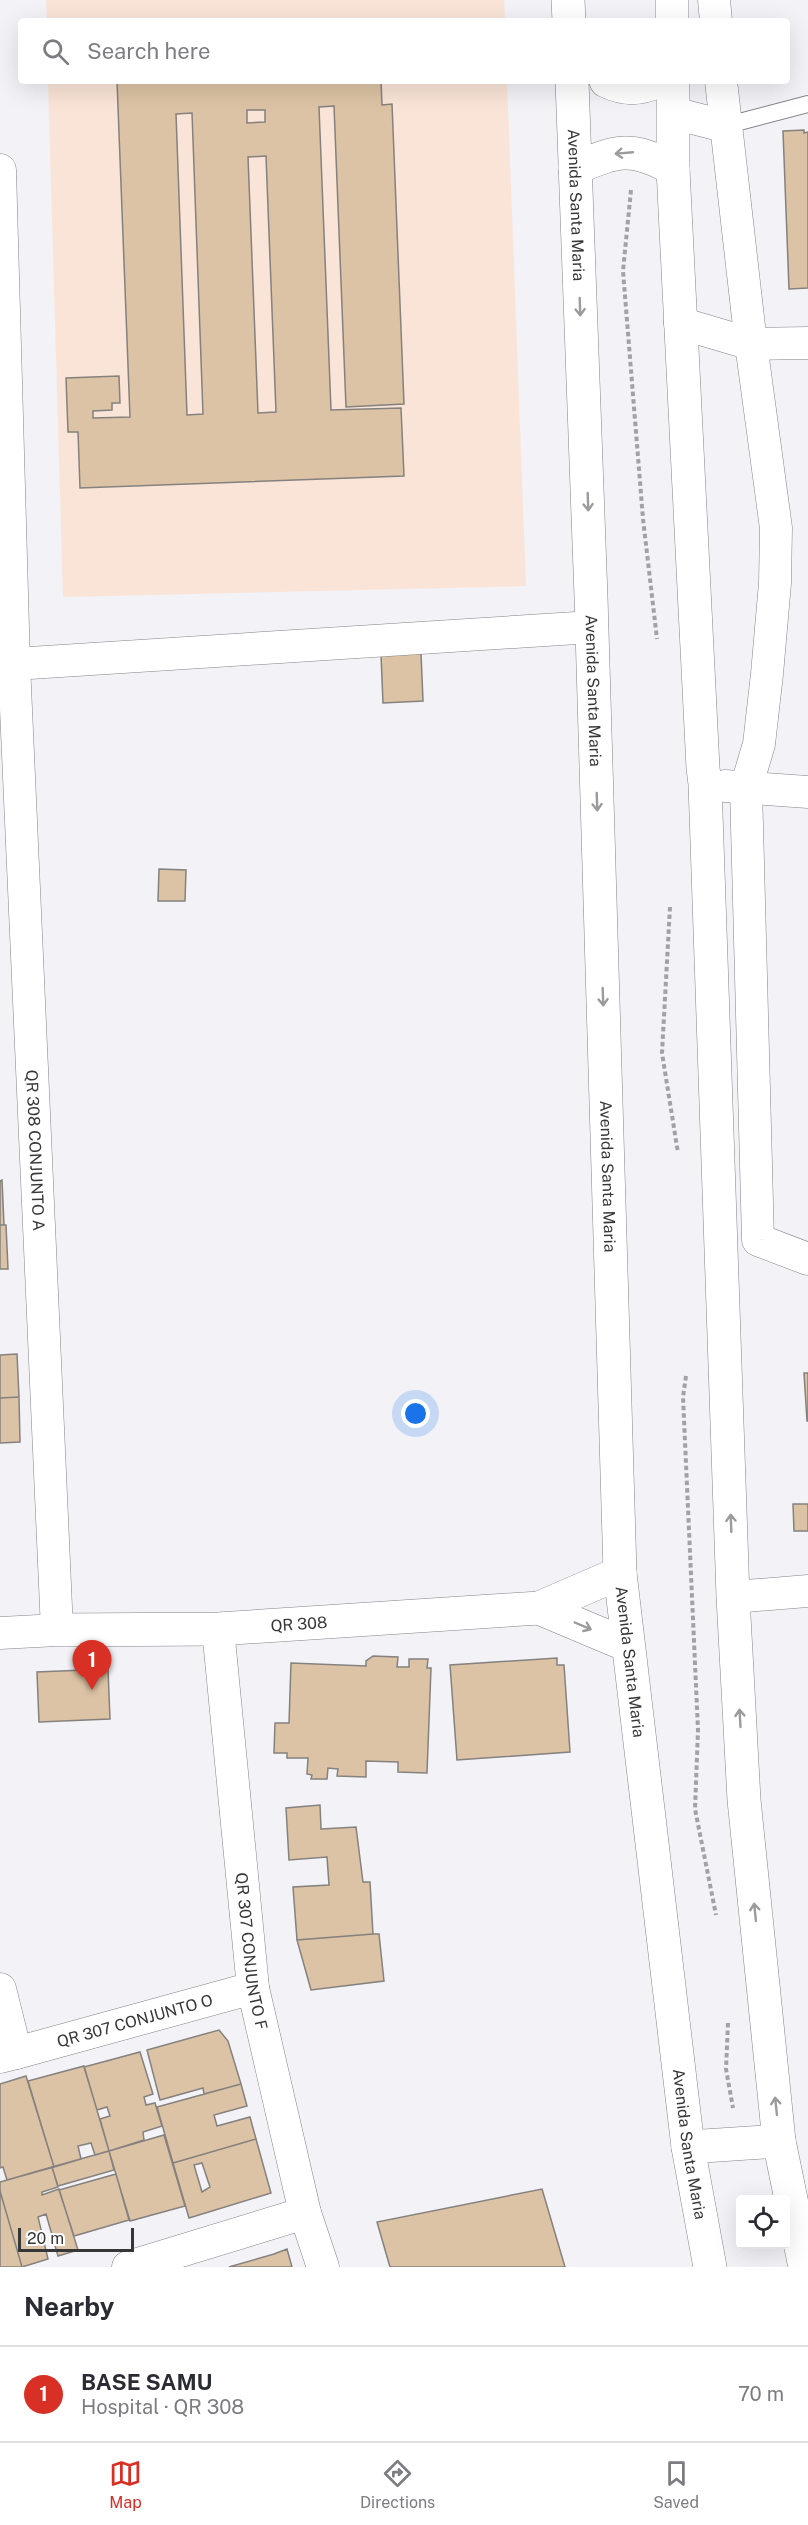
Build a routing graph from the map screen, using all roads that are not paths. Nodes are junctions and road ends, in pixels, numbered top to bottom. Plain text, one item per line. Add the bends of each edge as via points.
1 (568, 0) edge
2 (672, 0) edge
3 (714, 0) edge
4 (569, 18) edge
5 (672, 18) edge
6 (716, 18) edge
7 (572, 84) edge
8 (614, 84) edge
9 (652, 84) edge
10 (673, 84) edge
11 (721, 84) edge
12 (808, 104) edge
13 (673, 113) junction
14 (724, 126) junction
15 (575, 168) junction
16 (673, 169) junction
17 (0, 171) edge
18 (680, 323) junction
19 (808, 343) edge
20 (751, 344) junction
21 (6, 613) edge
22 (592, 627) junction
23 (14, 664) junction
24 (705, 784) junction
25 (746, 788) junction
26 (808, 792) edge
27 (720, 1222) junction
28 (758, 1240) junction
29 (808, 1259) edge
30 (620, 1573) junction
31 (808, 1591) edge
32 (733, 1597) junction
33 (539, 1608) junction
34 (218, 1629) junction
35 (57, 1630) junction
36 (0, 1633) edge
37 (627, 1645) junction
38 (253, 1988) junction
39 (0, 1989) edge
40 (8, 2055) edge
41 (779, 2141) junction
42 (688, 2147) junction
43 (305, 2213) junction
44 (128, 2267) edge
45 (323, 2267) edge
46 (710, 2267) edge
47 (805, 2267) edge

1 - 4 main road
2 - 5 main road
3 - 6 street
7 - 15 main road, Avenida Santa Maria
8 - 9 main road via 642,89
10 - 13 main road
11 - 14 street
12 - 14 lane
13 - 14 street
13 - 16 main road
14 - 20 street
16 -> 15 main road via 634,152 608,154
15 -> 22 main road, Avenida Santa Maria
16 - 18 main road
17 - 21 street, QR 308 CONJUNTO A
18 - 20 street
18 - 24 main road
19 - 20 street
20 - 25 street via 776,528 776,583 759,744
21 - 23 street, QR 308 CONJUNTO A
22 - 23 street
22 -> 30 main road, Avenida Santa Maria
23 - 35 street, QR 308 CONJUNTO A
24 - 25 street
24 - 27 main road
25 - 26 street
25 - 28 street
27 - 28 lane
32 -> 27 main road
28 - 29 street
30 - 33 main road, QR 308
30 - 37 main road, Avenida Santa Maria
31 - 32 street
41 -> 32 main road via 744,1800
33 - 34 main road, QR 308
33 -> 37 main road, QR 308
34 - 35 main road, QR 308
34 - 38 street, QR 307 CONJUNTO F
35 - 36 street
37 - 42 main road, Avenida Santa Maria
38 - 40 street, QR 307 CONJUNTO O
38 - 43 street, QR 307 CONJUNTO F
39 - 40 street
41 - 42 main road
41 - 47 main road
42 - 46 main road, Avenida Santa Maria
43 - 44 street
43 - 45 street, QR 307 CONJUNTO F

